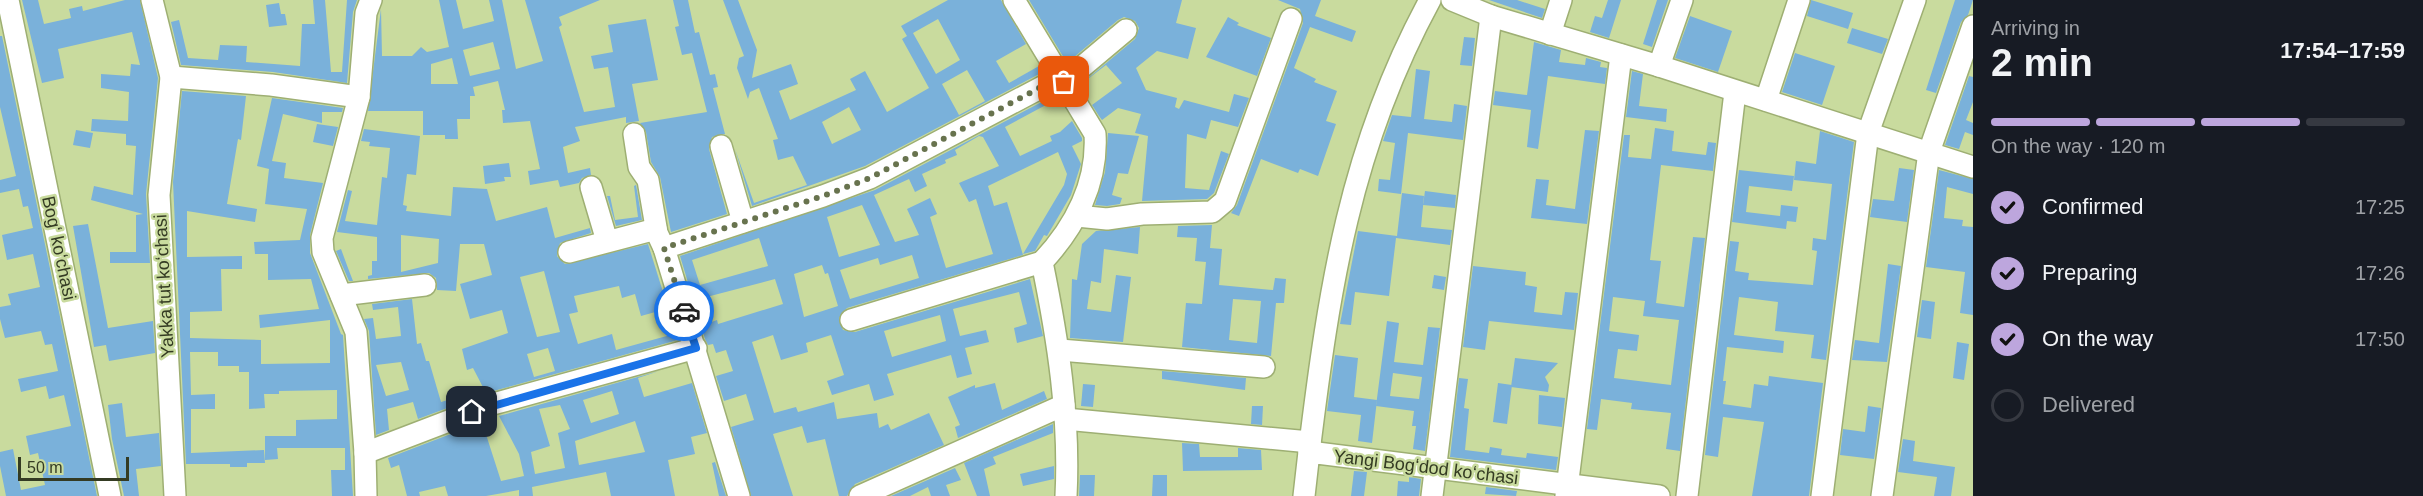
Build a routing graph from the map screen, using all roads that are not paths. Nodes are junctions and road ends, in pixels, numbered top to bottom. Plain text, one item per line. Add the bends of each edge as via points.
1 (8, 0) edge
2 (152, 0) edge
3 (371, 0) edge
4 (1014, 0) edge
5 (1430, 0) edge
6 (1452, 0) edge
7 (1561, 0) edge
8 (1682, 0) edge
9 (1799, 0) edge
10 (1915, 0) edge
11 (1491, 16) junction
12 (1291, 19) dead end
13 (1973, 26) edge
14 (1126, 30) dead end
15 (1550, 34) junction
16 (1621, 55) junction
17 (1659, 66) junction
18 (171, 77) junction
19 (1062, 80) junction
20 (1735, 92) junction
21 (359, 97) junction
22 (1766, 100) junction
23 (1868, 133) junction
24 (634, 134) dead end
25 (721, 146) dead end
26 (1929, 152) junction
27 (1973, 166) edge
28 (591, 187) dead end
29 (1077, 216) junction
30 (743, 222) junction
31 (660, 238) junction
32 (607, 241) junction
33 (570, 252) dead end
34 (1042, 262) junction
35 (424, 285) dead end
36 (341, 295) junction
37 (851, 320) dead end
38 (696, 348) junction
39 (1060, 350) junction
40 (1264, 367) dead end
41 (1064, 412) junction
42 (1310, 447) junction
43 (365, 453) junction
44 (1436, 468) junction
45 (1566, 490) edge
46 (110, 496) edge
47 (175, 496) edge
48 (366, 496) edge
49 (739, 496) edge
50 (861, 496) edge
51 (1066, 496) edge
52 (1304, 496) edge
53 (1432, 496) edge
54 (1659, 496) edge
55 (1687, 496) edge
56 (1822, 496) edge
57 (1882, 496) edge

1 - 46 street, Bogʻ koʻchasi
2 - 18 street, Yakka tut koʻchasi
3 - 21 street via 366,14
4 - 19 street
5 - 42 street via 1384,98 1350,200 1331,286
6 - 11 street
7 - 15 street
8 - 17 street
9 - 22 street
10 - 23 street
11 - 15 street
11 - 44 street
12 - 29 street via 1219,209 1107,219
13 - 26 street
14 - 19 street
15 - 16 street
16 - 17 street
16 - 45 street
17 - 20 street
18 - 21 street
18 - 47 street, Yakka tut koʻchasi via 159,195
19 - 29 street via 1095,134 1096,154
19 - 30 street via 870,178
20 - 22 street
20 - 55 street
21 - 36 street via 322,238 323,252
22 - 23 street
23 - 26 street
23 - 56 street
24 - 31 street via 639,167 649,183
25 - 30 street
26 - 27 street
26 - 57 street
28 - 32 street
29 - 34 street
30 - 31 street
31 - 32 street
31 - 38 street
32 - 33 street
34 - 37 street
34 - 39 street
35 - 36 street
36 - 43 street via 356,332
38 - 43 street via 493,404
38 - 49 street
39 - 40 street
39 - 41 street
41 - 42 street
41 - 50 street
41 - 51 street
42 - 44 street, Yangi Bogʻdod koʻchasi
42 - 52 street, Yangi Bogʻdod koʻchasi
43 - 48 street
44 - 45 street, Yangi Bogʻdod koʻchasi
44 - 53 street
45 - 54 street, Yangi Bogʻdod koʻchasi

